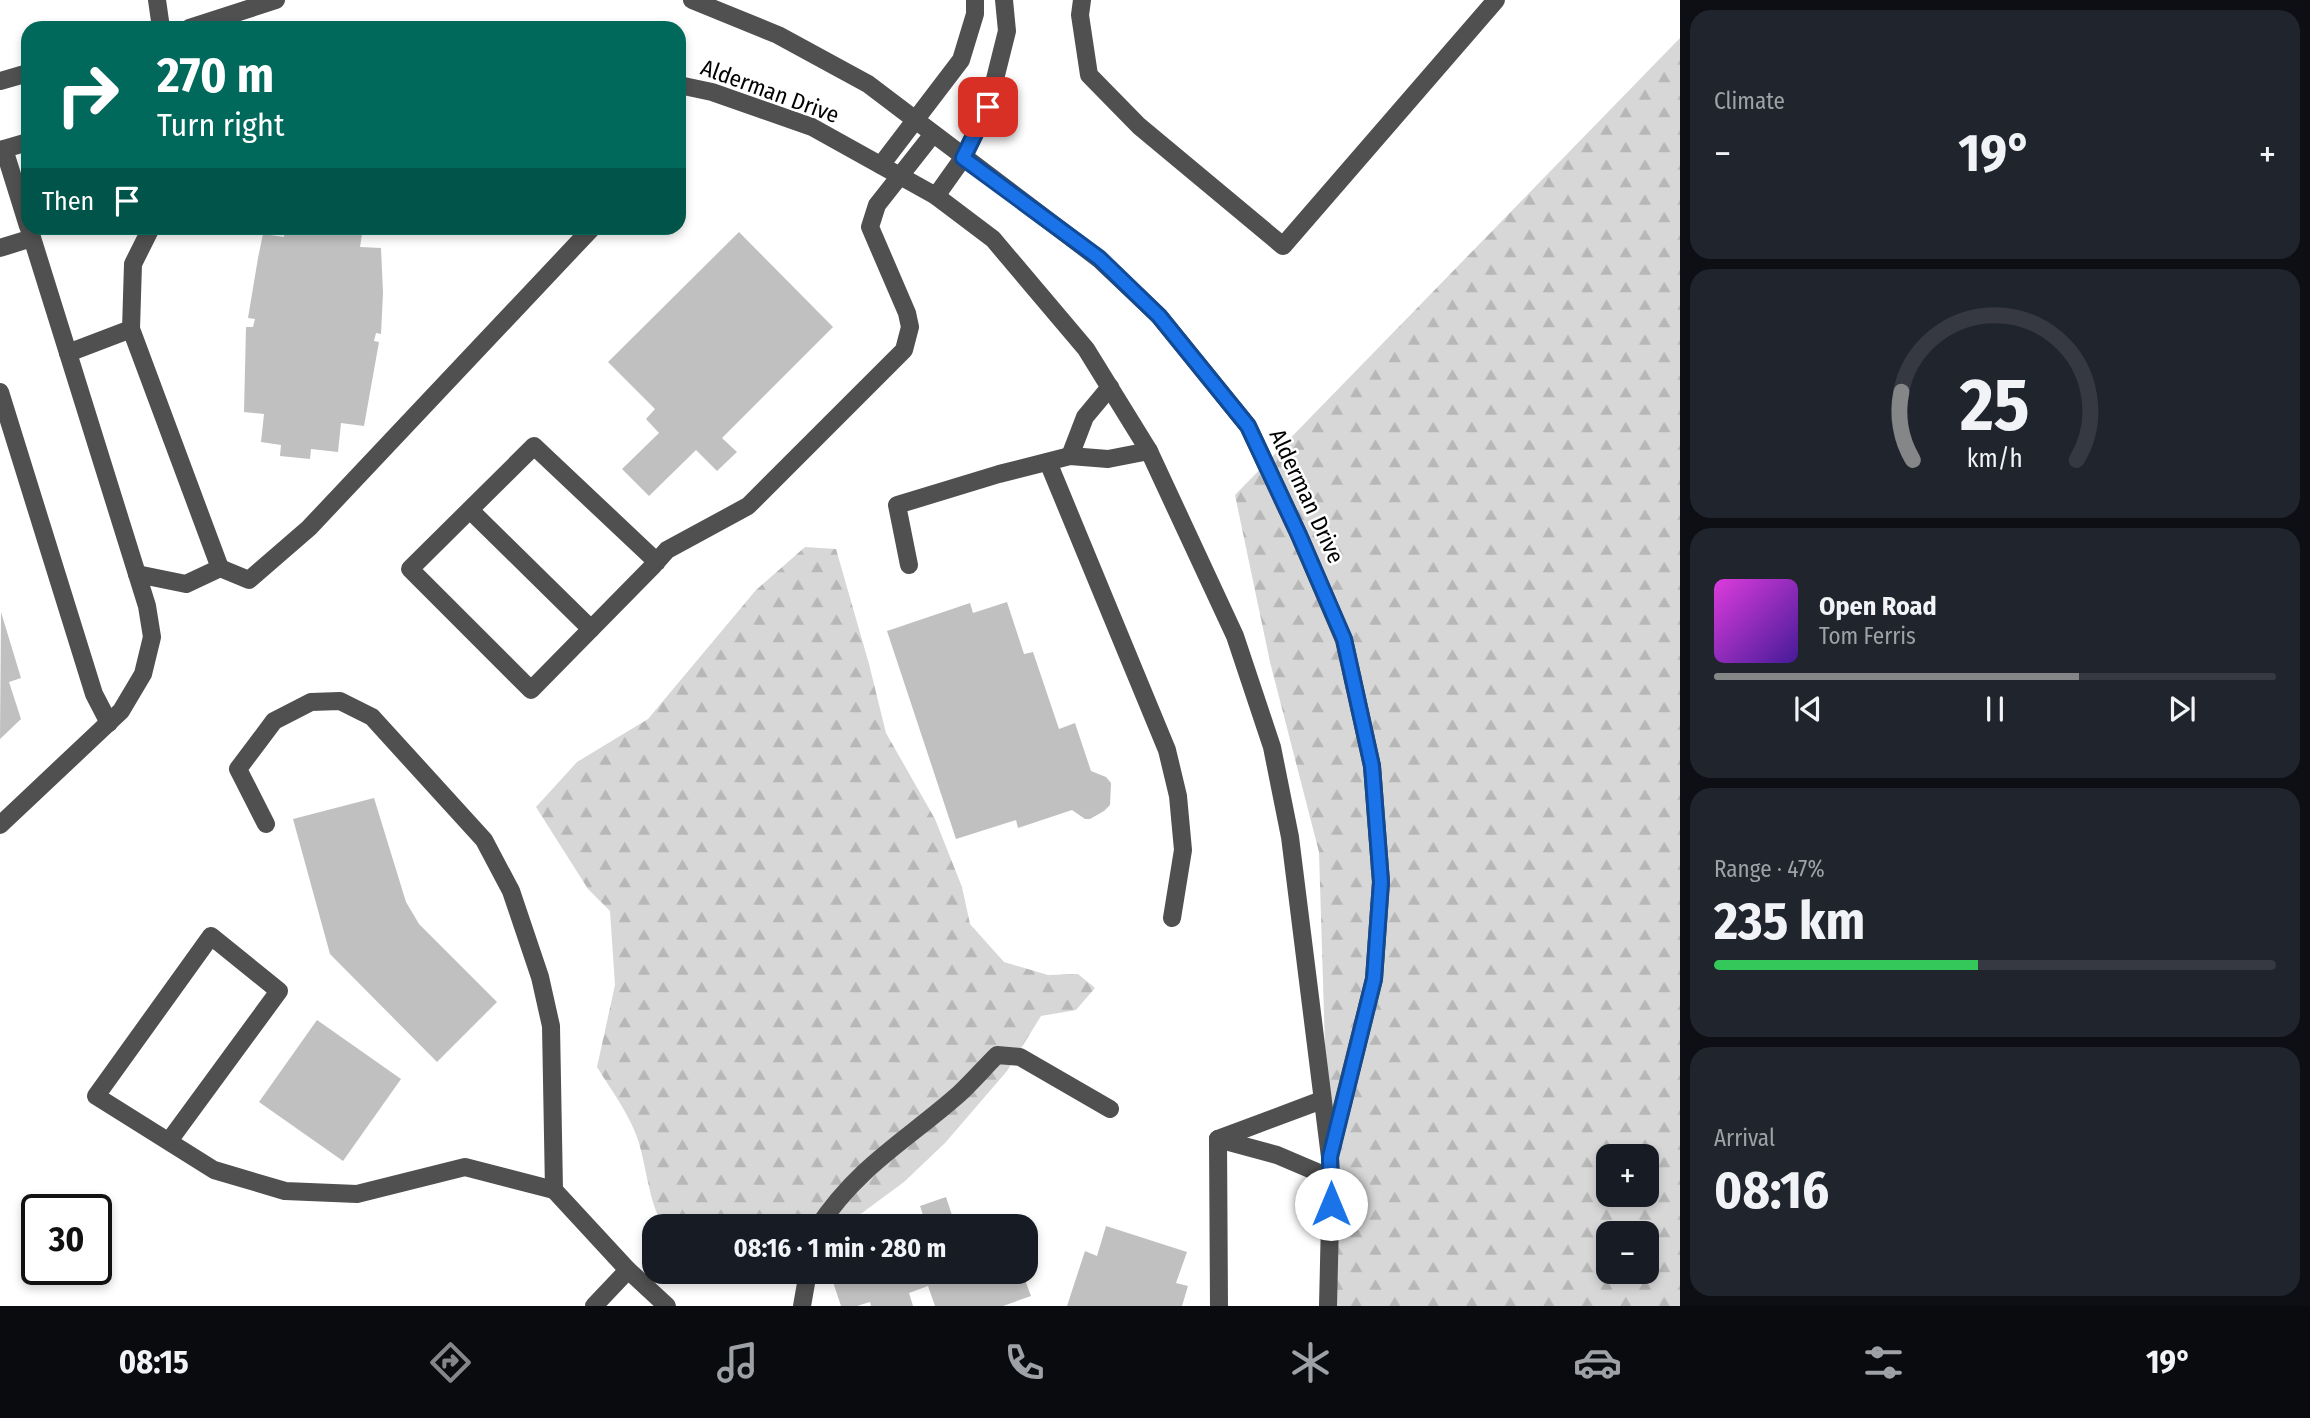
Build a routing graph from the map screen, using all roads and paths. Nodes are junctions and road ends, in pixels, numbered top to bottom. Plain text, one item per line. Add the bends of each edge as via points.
1 (157, 0) edge
2 (276, 0) edge
3 (692, 0) edge
4 (975, 0) edge
5 (1004, 0) edge
6 (1082, 0) edge
7 (1496, 0) edge
8 (160, 21) edge
9 (211, 21) edge
10 (21, 76) edge
11 (0, 81) edge
12 (686, 86) edge
13 (915, 120) junction
14 (933, 134) junction
15 (21, 144) edge
16 (2, 149) edge
17 (963, 158) junction
18 (881, 165) junction
19 (901, 176) junction
20 (936, 196) junction
21 (21, 205) edge
22 (23, 235) edge
23 (31, 235) edge
24 (148, 235) edge
25 (585, 235) edge
26 (0, 248) edge
27 (131, 329) junction
28 (68, 353) junction
29 (1110, 387) junction
30 (0, 392) edge
31 (1149, 451) junction
32 (1070, 456) junction
33 (1048, 462) junction
34 (470, 510) junction
35 (657, 562) junction
36 (909, 565) dead end
37 (220, 568) junction
38 (137, 574) junction
39 (591, 629) junction
40 (109, 723) junction
41 (266, 824) dead end
42 (0, 825) edge
43 (1172, 918) dead end
44 (1322, 1100) junction
45 (1110, 1109) dead end
46 (1218, 1139) junction
47 (169, 1141) junction
48 (1330, 1157) junction
49 (1331, 1178) junction
50 (554, 1190) junction
51 (826, 1214) edge
52 (628, 1270) junction
53 (806, 1284) edge
54 (594, 1306) edge
55 (667, 1306) edge
56 (802, 1306) edge
57 (1219, 1306) edge
58 (1328, 1306) edge

1 - 8 street
2 - 9 street
3 - 13 street, Alderman Drive via 778,35 868,84
4 - 13 street via 961,60
5 - 17 street via 1007,31 988,107
6 - 7 street via 1088,75 1139,126 1283,246
10 - 11 street
12 - 18 street, Alderman Drive via 812,127
13 - 14 street, Alderman Drive
13 - 18 street
14 - 17 street, Alderman Drive
14 - 19 street
15 - 16 street
16 - 21 street
17 - 20 street
17 - 48 street, Alderman Drive via 1099,258 1159,316 1248,426 1344,639 1372,766 1381,882 1374,979
18 - 19 street, Alderman Drive
19 - 20 street, Alderman Drive
19 - 35 street via 877,205 870,227 907,313 910,327 904,350 748,506 667,550
20 - 29 street, Alderman Drive via 993,239 1086,349
22 - 26 street
23 - 28 street
24 - 27 street via 134,264
25 - 37 street via 309,528 249,580
27 - 28 street
27 - 37 street
28 - 38 street
29 - 31 street, Alderman Drive
29 - 32 street via 1085,417
30 - 40 street via 94,694
31 - 32 street via 1108,460
31 - 44 street, Alderman Drive via 1235,636 1272,747 1290,837
32 - 33 street
33 - 36 street via 897,505
33 - 43 street via 1167,750 1178,796 1183,850
34 - 35 street via 534,446
34 - 39 street
34 - 39 street via 410,569 531,690
35 - 39 street
37 - 38 street via 186,584
38 - 40 street via 152,637 143,674
40 - 42 street
41 - 50 street via 238,769 274,721 311,702 340,701 372,717 484,840 511,891 551,1026
44 - 46 street
44 - 48 street, Alderman Drive
45 - 51 street via 1020,1057 997,1055 960,1093 874,1161
46 - 49 street via 1277,1155
46 - 57 street
47 - 47 street via 96,1096 211,936 279,991
47 - 50 street via 214,1170 285,1191 357,1194 465,1167
48 - 49 street, Alderman Drive
49 - 58 street, Alderman Drive
50 - 52 street
52 - 54 street
52 - 55 street
53 - 56 street

